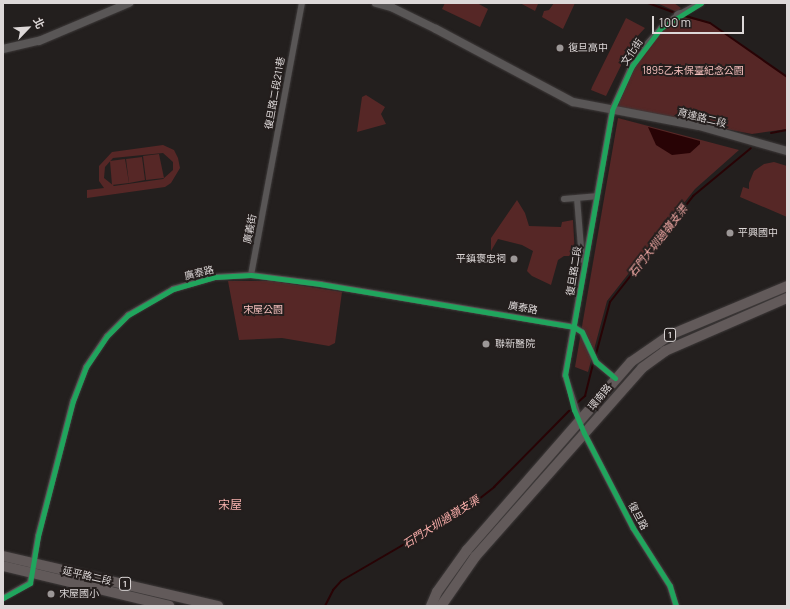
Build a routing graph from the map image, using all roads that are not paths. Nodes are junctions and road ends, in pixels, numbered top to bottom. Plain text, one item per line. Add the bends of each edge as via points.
1 (129, 3) edge
2 (302, 3) edge
3 (376, 3) edge
4 (701, 3) edge
5 (3, 49) edge
6 (612, 110) junction
7 (787, 151) edge
8 (269, 188) joint
9 (596, 196) junction
10 (577, 198) junction
11 (564, 199) dead end
12 (583, 268) junction
13 (251, 275) junction
14 (787, 286) edge
15 (759, 298) junction
16 (787, 298) edge
17 (764, 308) junction
18 (574, 327) junction
19 (615, 378) junction
20 (580, 422) junction
21 (584, 433) junction
22 (3, 556) edge
23 (3, 566) edge
24 (31, 568) junction
25 (3, 598) edge
26 (169, 606) edge
27 (218, 606) edge
28 (431, 606) edge
29 (441, 606) edge
30 (676, 606) edge

1 - 5 street via 39,41
2 - 8 street, 復旦路二段211巷
3 - 6 street via 391,7 436,29 573,102
4 - 6 street, 文化街 via 679,14 660,28 630,70
6 - 7 street, 育達路二段 via 699,126
6 - 9 street, 復旦路二段
8 - 13 street, 廣義街
9 - 10 street
9 - 12 street, 復旦路二段
10 - 11 street
10 - 12 street
12 - 18 street, 復旦路二段
13 - 18 street, 廣泰路 via 320,284
13 - 24 street, 廣泰路 via 216,277 173,289 128,315 107,336 86,367 73,401
14 - 15 main road, 環南路 / 1
15 - 17 main road
15 - 19 main road, 環南路 / 1 via 664,339 648,348
16 - 17 main road, 環南路 / 1
17 - 21 main road, 環南路 / 1 via 671,348 652,360 621,389
18 - 19 street via 582,332 596,362
18 - 20 street, 復旦路二段 via 565,375
19 - 20 main road, 環南路 / 1
20 - 21 street, 復旦路二段
20 - 28 main road, 環南路 / 1 via 468,550 437,592
21 - 29 main road, 環南路 / 1 via 475,557
21 - 30 street, 復旦路 via 633,528 670,586
22 - 24 main road, 延平路二段 / 1
23 - 24 main road, 延平路二段 / 1
24 - 25 street, 廣泰路 via 30,583
24 - 26 main road, 延平路二段 / 1
24 - 27 main road, 延平路二段 / 1

